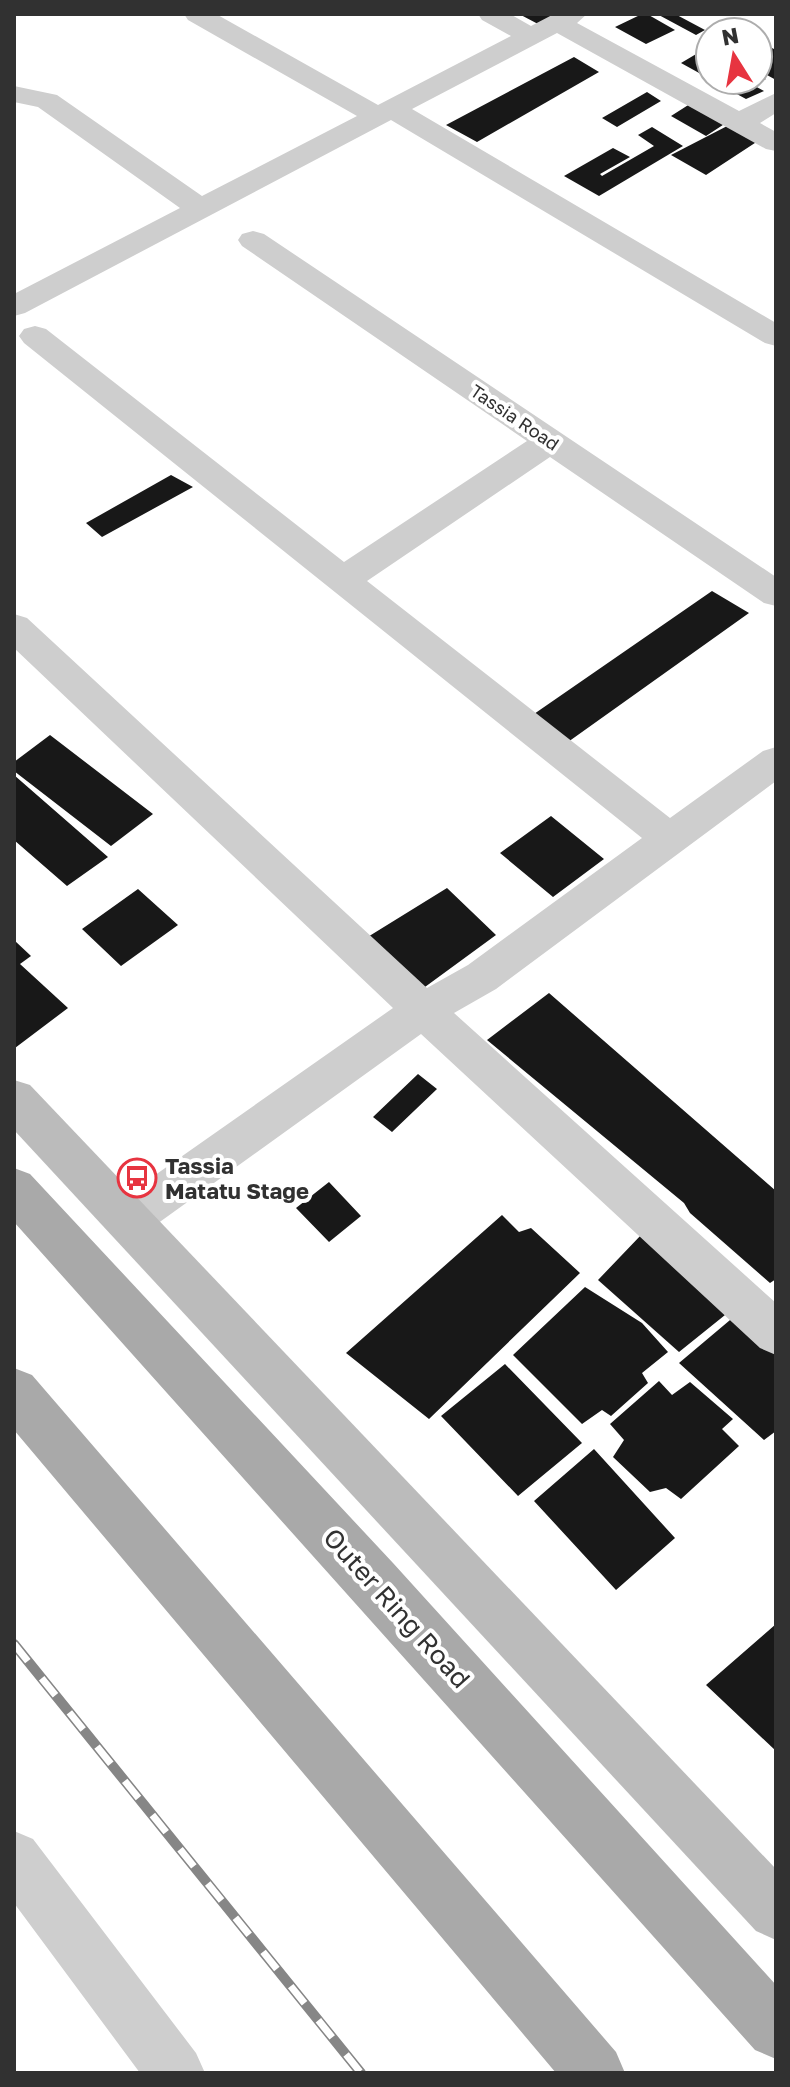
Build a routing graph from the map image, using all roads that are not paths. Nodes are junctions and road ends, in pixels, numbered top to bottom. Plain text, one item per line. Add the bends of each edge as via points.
1 (197, 14) edge
2 (491, 14) edge
3 (566, 19) edge
4 (531, 37) junction
5 (14, 94) edge
6 (776, 101) edge
7 (383, 111) junction
8 (739, 123) junction
9 (776, 143) edge
10 (199, 208) junction
11 (253, 240) dead end
12 (14, 306) edge
13 (35, 336) dead end
14 (776, 336) edge
15 (550, 441) junction
16 (343, 580) junction
17 (776, 594) edge
18 (14, 627) edge
19 (776, 761) edge
20 (671, 840) junction
21 (423, 1010) junction
22 (14, 1099) edge
23 (14, 1189) edge
24 (127, 1220) junction
25 (776, 1333) edge
26 (14, 1392) edge
27 (14, 1858) edge
28 (776, 1911) edge
29 (776, 2029) edge
30 (176, 2073) edge
31 (595, 2073) edge

1 - 7 street
2 - 4 street
3 - 4 street
3 - 8 street
4 - 7 street
5 - 10 street via 47,101
6 - 8 street
7 - 10 street
7 - 14 street
8 - 9 street
10 - 12 street
11 - 15 street, Tassia Road
13 - 16 street
15 - 16 street
15 - 17 street, Tassia Road
16 - 20 street
18 - 21 street
19 - 20 street
20 - 21 street via 482,977
21 - 24 street
21 - 25 street
22 - 24 main road
23 - 29 main road, Outer Ring Road
24 - 28 main road
26 - 31 main road
27 - 30 street

